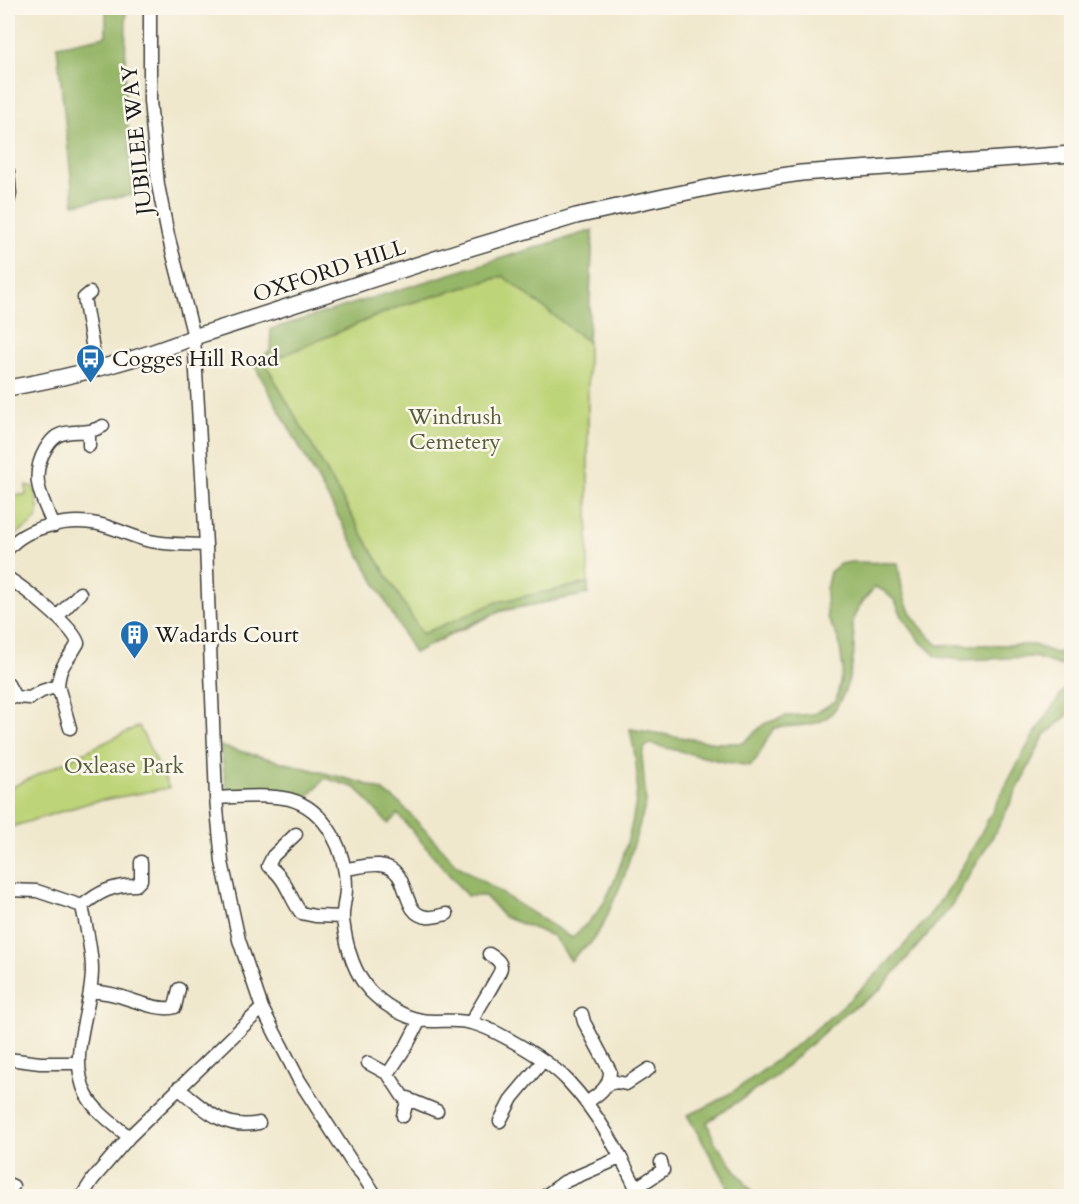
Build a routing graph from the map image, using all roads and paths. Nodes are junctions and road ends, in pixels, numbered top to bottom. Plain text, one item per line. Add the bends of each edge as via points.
1 (150, 8) edge
2 (1071, 144) edge
3 (1071, 154) edge
4 (1027, 158) junction
5 (8, 172) edge
6 (8, 202) edge
7 (90, 292) dead end
8 (194, 337) junction
9 (96, 367) junction
10 (8, 388) edge
11 (103, 426) dead end
12 (89, 431) junction
13 (89, 446) dead end
14 (54, 526) junction
15 (206, 545) junction
16 (8, 549) edge
17 (8, 578) edge
18 (80, 593) dead end
19 (57, 617) junction
20 (8, 684) edge
21 (58, 686) junction
22 (69, 728) dead end
23 (216, 798) junction
24 (296, 834) dead end
25 (141, 862) dead end
26 (345, 869) junction
27 (8, 890) edge
28 (82, 906) junction
29 (447, 914) dead end
30 (342, 917) junction
31 (489, 954) dead end
32 (179, 989) dead end
33 (90, 991) junction
34 (262, 1008) junction
35 (582, 1014) dead end
36 (420, 1020) junction
37 (471, 1022) junction
38 (8, 1059) edge
39 (543, 1061) junction
40 (79, 1063) junction
41 (368, 1063) dead end
42 (649, 1069) dead end
43 (388, 1074) junction
44 (607, 1084) junction
45 (178, 1088) junction
46 (408, 1098) junction
47 (586, 1102) junction
48 (436, 1111) dead end
49 (404, 1116) dead end
50 (500, 1121) dead end
51 (259, 1123) dead end
52 (129, 1137) junction
53 (620, 1158) junction
54 (661, 1162) dead end
55 (638, 1192) edge
56 (82, 1197) edge
57 (376, 1197) edge
58 (545, 1197) edge

1 - 8 street, JUBILEE WAY via 150,101 158,185
2 - 4 main road
3 - 4 main road, OXFORD HILL
4 - 8 main road, OXFORD HILL via 801,173 722,185 576,216
5 - 6 street
7 - 9 street via 84,298
8 - 9 main road, OXFORD HILL
8 - 15 street
9 - 10 main road, OXFORD HILL
11 - 12 street
12 - 13 street
12 - 14 street via 57,436 39,462 36,478
14 - 15 street via 97,524 153,542
14 - 16 street via 20,538
15 - 23 street
17 - 19 street
18 - 19 street
19 - 21 street via 78,643 59,671
20 - 21 street via 15,697 30,698
21 - 22 street
23 - 26 street via 286,799 303,805 330,830
23 - 34 street via 230,904
24 - 30 street via 268,866 284,881 301,914
25 - 28 street via 141,880 136,885 109,888
26 - 29 street via 378,865 391,868 404,881 408,900 419,914
26 - 30 street
27 - 28 street via 37,891
28 - 33 street via 90,945
30 - 36 street via 346,943 362,980 377,998
31 - 37 street via 499,961 500,974
32 - 33 street via 175,1007 169,1008
33 - 40 street
34 - 45 street
34 - 57 street via 300,1080
35 - 44 street via 610,1071
36 - 37 street
36 - 43 street
37 - 39 street
38 - 40 street
39 - 47 street
39 - 50 street via 512,1098
40 - 52 street via 86,1094
41 - 43 street
42 - 44 street via 626,1084
43 - 46 street via 403,1097
44 - 47 street
45 - 51 street via 214,1117 234,1124
45 - 52 street
46 - 48 street
46 - 49 street
47 - 53 street
52 - 56 street
53 - 55 street
53 - 58 street via 572,1178
54 - 55 street via 663,1170

